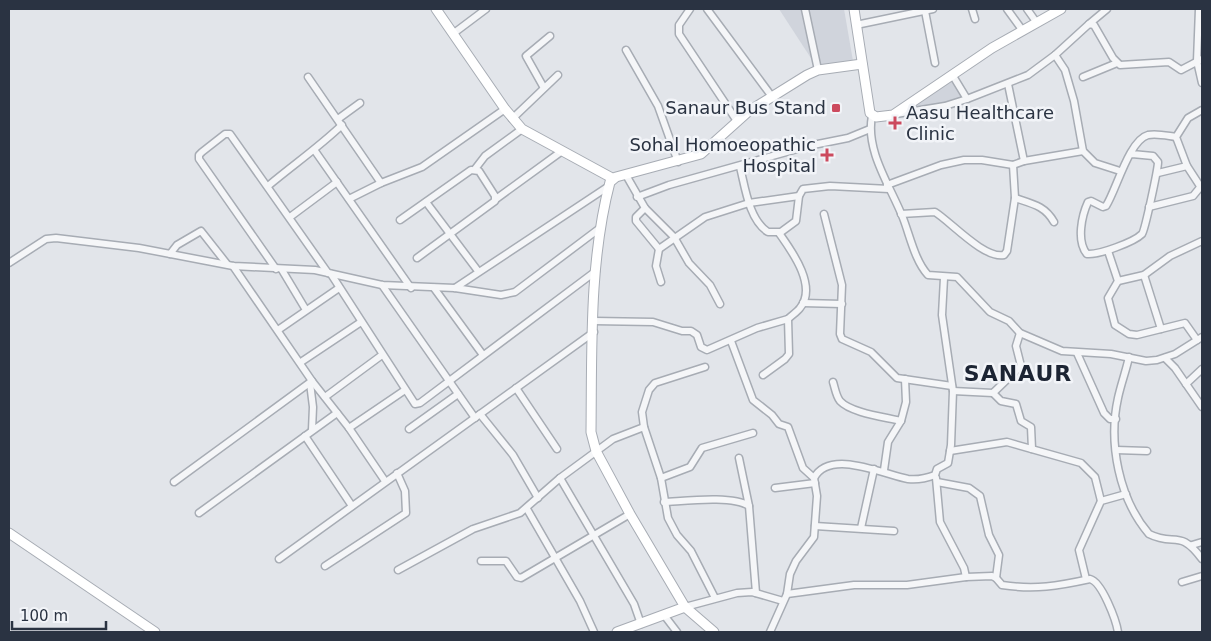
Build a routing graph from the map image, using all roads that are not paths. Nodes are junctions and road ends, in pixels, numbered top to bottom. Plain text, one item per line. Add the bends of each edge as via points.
1 (436, 9) edge
2 (690, 9) edge
3 (707, 9) edge
4 (805, 9) edge
5 (854, 9) edge
6 (933, 9) edge
7 (972, 9) edge
8 (1007, 9) edge
9 (1027, 9) edge
10 (1062, 9) edge
11 (1107, 9) edge
12 (1199, 9) edge
13 (481, 10) edge
14 (925, 11) junction
15 (975, 19) dead end
16 (1037, 23) junction
17 (1088, 24) junction
18 (856, 25) junction
19 (1023, 31) junction
20 (454, 33) junction
21 (550, 36) dead end
22 (626, 50) dead end
23 (1055, 55) junction
24 (1200, 60) edge
25 (935, 63) dead end
26 (1117, 63) junction
27 (862, 64) junction
28 (818, 70) junction
29 (558, 75) dead end
30 (953, 76) junction
31 (308, 77) dead end
32 (1083, 77) dead end
33 (1008, 84) junction
34 (1202, 84) edge
35 (544, 88) junction
36 (773, 98) junction
37 (968, 98) junction
38 (360, 103) dead end
39 (505, 110) junction
40 (1202, 110) edge
41 (894, 114) junction
42 (872, 116) junction
43 (512, 118) junction
44 (737, 120) junction
45 (340, 122) junction
46 (522, 129) junction
47 (870, 130) junction
48 (1176, 137) junction
49 (315, 151) junction
50 (562, 151) junction
51 (1083, 151) junction
52 (1132, 154) junction
53 (1024, 161) junction
54 (678, 162) junction
55 (1013, 166) junction
56 (1187, 166) junction
57 (740, 167) junction
58 (475, 169) junction
59 (1120, 171) junction
60 (1158, 173) junction
61 (626, 175) junction
62 (337, 182) junction
63 (611, 182) junction
64 (381, 183) junction
65 (1201, 185) edge
66 (268, 186) junction
67 (888, 187) junction
68 (799, 196) junction
69 (637, 197) junction
70 (1015, 198) junction
71 (349, 199) junction
72 (496, 199) junction
73 (426, 202) junction
74 (749, 203) junction
75 (1149, 207) junction
76 (645, 208) junction
77 (824, 214) dead end
78 (901, 214) junction
79 (290, 217) junction
80 (400, 220) dead end
81 (1054, 222) dead end
82 (600, 228) junction
83 (779, 233) junction
84 (451, 234) junction
85 (674, 237) junction
86 (1202, 241) edge
87 (659, 249) junction
88 (1108, 251) junction
89 (170, 254) junction
90 (417, 258) dead end
91 (9, 263) edge
92 (230, 265) junction
93 (279, 270) junction
94 (478, 271) junction
95 (596, 271) junction
96 (329, 274) junction
97 (1144, 275) junction
98 (944, 278) junction
99 (1118, 281) junction
100 (661, 282) dead end
101 (382, 285) junction
102 (339, 288) junction
103 (411, 288) junction
104 (434, 288) junction
105 (455, 288) junction
106 (803, 303) junction
107 (720, 304) dead end
108 (842, 304) junction
109 (306, 310) junction
110 (788, 319) junction
111 (594, 321) junction
112 (361, 322) junction
113 (1161, 329) junction
114 (278, 330) junction
115 (594, 332) junction
116 (1020, 333) junction
117 (1200, 339) edge
118 (731, 341) junction
119 (1077, 353) junction
120 (382, 355) junction
121 (483, 355) junction
122 (1129, 357) junction
123 (1165, 358) junction
124 (301, 362) junction
125 (705, 367) dead end
126 (1202, 369) edge
127 (763, 375) dead end
128 (905, 379) junction
129 (448, 380) junction
130 (311, 382) junction
131 (833, 382) dead end
132 (1186, 384) junction
133 (516, 388) junction
134 (953, 388) junction
135 (405, 390) junction
136 (993, 393) junction
137 (458, 394) junction
138 (324, 397) junction
139 (1202, 407) edge
140 (337, 413) junction
141 (477, 416) junction
142 (1116, 418) junction
143 (900, 421) junction
144 (644, 427) junction
145 (348, 428) junction
146 (409, 429) dead end
147 (312, 430) junction
148 (753, 432) dead end
149 (305, 436) junction
150 (557, 449) dead end
151 (1032, 449) junction
152 (1116, 450) junction
153 (596, 451) junction
154 (950, 451) junction
155 (1147, 451) dead end
156 (739, 458) dead end
157 (874, 469) junction
158 (884, 470) junction
159 (397, 473) junction
160 (935, 475) junction
161 (560, 478) junction
162 (661, 478) junction
163 (815, 480) junction
164 (385, 481) junction
165 (174, 482) dead end
166 (937, 482) junction
167 (775, 488) dead end
168 (1126, 494) junction
169 (538, 498) junction
170 (1101, 501) junction
171 (664, 502) junction
172 (352, 506) junction
173 (749, 506) junction
174 (527, 508) junction
175 (199, 512) dead end
176 (630, 514) junction
177 (815, 526) junction
178 (861, 528) junction
179 (894, 531) dead end
180 (9, 533) edge
181 (595, 536) junction
182 (1202, 542) edge
183 (1192, 545) junction
184 (554, 558) junction
185 (279, 559) dead end
186 (1202, 559) edge
187 (481, 561) dead end
188 (325, 566) dead end
189 (398, 570) dead end
190 (1202, 576) edge
191 (966, 577) junction
192 (996, 578) junction
193 (1086, 580) junction
194 (1182, 582) dead end
195 (756, 593) junction
196 (787, 594) junction
197 (715, 598) junction
198 (783, 601) junction
199 (685, 607) junction
200 (664, 615) junction
201 (635, 628) edge
202 (155, 632) edge
203 (594, 632) edge
204 (617, 632) edge
205 (677, 632) edge
206 (714, 632) edge
207 (770, 632) edge
208 (1118, 632) edge

1 - 20 street
2 - 44 street via 679,25 679,34
3 - 36 street
4 - 28 street
5 - 18 street
6 - 14 street
7 - 15 street
8 - 19 street
9 - 16 street
10 - 16 street
11 - 17 street
12 - 24 street
13 - 20 street
14 - 18 street
14 - 25 street
16 - 19 street
17 - 23 street
17 - 26 street via 1094,25
18 - 27 street
19 - 30 street
20 - 39 street
21 - 35 street via 526,56
22 - 54 street via 658,106
23 - 33 street
23 - 51 street via 1065,70
24 - 26 street via 1181,70 1169,62
24 - 34 street
26 - 32 street
27 - 28 street
27 - 42 street
28 - 36 street
29 - 35 street
30 - 37 street
30 - 41 street
31 - 45 street
33 - 37 street
33 - 53 street
35 - 43 street
36 - 44 street
37 - 41 street via 945,106
38 - 45 street
39 - 43 street
39 - 64 street via 428,164
40 - 48 street via 1188,118
41 - 42 street
42 - 47 street
43 - 46 street
44 - 54 street via 708,150
45 - 49 street
45 - 64 street
46 - 50 street
46 - 58 street via 485,156
47 - 57 street
47 - 67 street
48 - 52 street via 1149,135 1138,142
48 - 56 street
49 - 62 street
49 - 66 street via 296,162
50 - 63 street
50 - 72 street
51 - 53 street
51 - 59 street via 1095,163
52 - 59 street
52 - 60 street via 1156,159
53 - 55 street
54 - 61 street
55 - 67 street via 964,160 942,165
55 - 70 street
56 - 60 street
56 - 65 street
57 - 69 street
57 - 74 street
58 - 72 street
58 - 73 street
59 - 88 street via 1106,206 1091,200 1088,202 1081,223 1085,252
60 - 75 street
61 - 63 street
61 - 69 street
62 - 71 street
62 - 79 street
63 - 82 street
63 - 94 street
64 - 71 street
65 - 75 street via 1193,196
66 - 79 street
66 - 93 street via 230,134 225,134 199,155 202,164
67 - 68 street via 818,187 803,189
67 - 78 street
68 - 74 street
68 - 83 street via 796,220
69 - 76 street
70 - 78 street via 1007,251 1001,256 977,245 934,212
70 - 81 street via 1041,206
71 - 103 street
72 - 84 street
73 - 80 street
73 - 84 street
74 - 83 street via 764,229
74 - 85 street via 705,217
75 - 88 street via 1143,233
76 - 85 street
76 - 87 street via 636,221
77 - 108 street via 841,276
78 - 98 street via 924,271 933,277
79 - 96 street
82 - 95 street
82 - 105 street via 514,292 501,295
83 - 106 street via 802,269
84 - 90 street
84 - 94 street
85 - 87 street
85 - 107 street via 689,263 710,285
86 - 97 street via 1170,256
87 - 100 street via 656,266
88 - 99 street
89 - 91 street via 53,238
89 - 92 street
89 - 92 street via 177,245 201,230
92 - 93 street
92 - 114 street
93 - 96 street
93 - 109 street
94 - 105 street
95 - 111 street
95 - 121 street
96 - 101 street
96 - 102 street
97 - 99 street
97 - 113 street
98 - 116 street via 953,276 962,280 984,307 1009,321
98 - 134 street via 942,315
99 - 113 street via 1108,298 1115,326 1137,335
101 - 103 street
101 - 129 street
102 - 109 street
102 - 112 street
103 - 104 street
104 - 105 street
104 - 121 street
106 - 108 street
106 - 110 street
108 - 128 street via 842,339 871,352 892,374
109 - 114 street
110 - 118 street via 757,328
110 - 127 street via 789,354
111 - 115 street
111 - 118 street via 653,322 692,331 697,335 701,348 707,350
112 - 120 street
112 - 124 street
113 - 117 street via 1185,323
114 - 124 street
115 - 133 street
115 - 153 street via 591,432
116 - 119 street via 1055,348
116 - 136 street via 1016,346 1021,366
117 - 123 street
118 - 163 street via 753,400 780,426 788,427 803,468
119 - 122 street
119 - 142 street via 1104,413 1110,419
120 - 135 street
120 - 138 street
121 - 129 street
122 - 123 street via 1146,360
122 - 142 street
123 - 132 street
124 - 130 street
125 - 144 street via 656,383 642,412
126 - 132 street
128 - 134 street
128 - 143 street via 906,402
129 - 135 street via 420,403 415,404
129 - 137 street
130 - 138 street
130 - 147 street
130 - 165 street
131 - 143 street via 845,405
132 - 139 street
133 - 141 street
133 - 150 street
134 - 136 street
134 - 154 street
135 - 145 street
136 - 151 street via 1001,401 1016,404 1021,421 1031,427
137 - 141 street
137 - 146 street
138 - 140 street
140 - 145 street
140 - 147 street
141 - 159 street
141 - 169 street via 512,455
142 - 152 street
143 - 158 street via 888,442
144 - 153 street via 613,439
144 - 162 street
145 - 164 street
147 - 149 street
148 - 162 street via 702,448 690,467
149 - 172 street
149 - 175 street
151 - 154 street via 1007,442
151 - 170 street via 1086,466 1095,477
152 - 155 street
152 - 168 street
153 - 161 street
153 - 176 street
154 - 160 street via 948,463 937,469
156 - 173 street
157 - 158 street
157 - 163 street via 853,465 830,467 818,472
157 - 178 street
158 - 160 street via 912,479
159 - 164 street
159 - 188 street via 405,492 406,513
160 - 166 street
161 - 169 street
161 - 181 street
162 - 171 street
163 - 167 street
163 - 177 street
164 - 172 street
166 - 191 street via 940,522
166 - 192 street via 969,488 980,496 989,535 999,555
168 - 170 street
168 - 183 street via 1150,534
169 - 174 street
170 - 193 street via 1078,550
171 - 173 street via 720,501
171 - 197 street via 671,526 691,551
172 - 185 street
173 - 195 street
174 - 184 street
174 - 189 street via 473,529
176 - 181 street
176 - 199 street
177 - 178 street
177 - 196 street via 814,536 790,574
178 - 179 street
180 - 202 street
181 - 184 street
181 - 201 street via 634,604
182 - 183 street
183 - 186 street
184 - 187 street via 519,578 506,561
184 - 203 street via 580,600
190 - 194 street
191 - 192 street
191 - 196 street via 907,585 854,585
192 - 193 street via 1002,585 1037,588
193 - 208 street via 1096,581 1112,611
195 - 197 street
195 - 198 street
196 - 198 street
197 - 199 street
198 - 207 street
199 - 200 street
199 - 206 street
200 - 201 street
200 - 205 street
201 - 204 street

